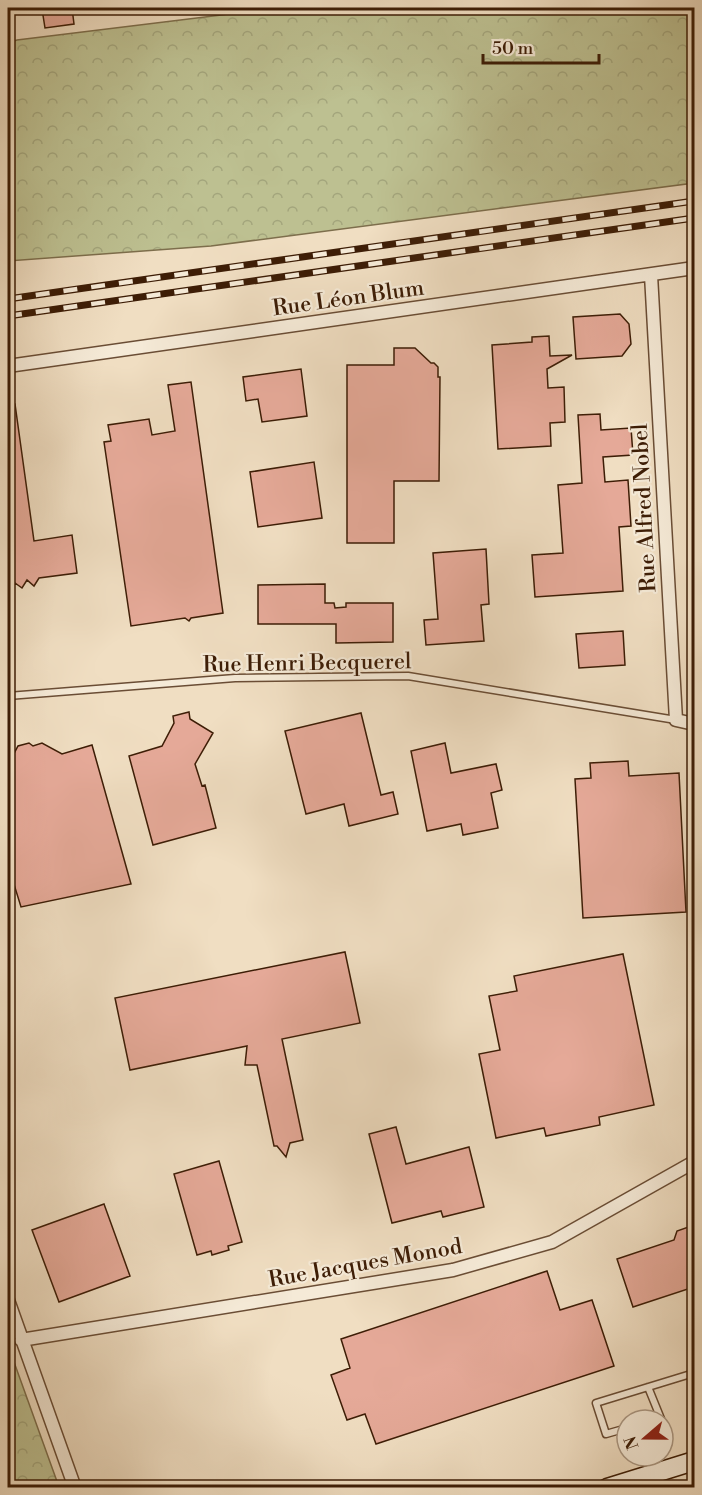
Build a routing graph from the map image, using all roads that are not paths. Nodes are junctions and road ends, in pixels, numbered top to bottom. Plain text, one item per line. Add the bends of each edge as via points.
1 (694, 268) edge
2 (651, 274) junction
3 (8, 366) edge
4 (8, 696) edge
5 (676, 720) junction
6 (694, 724) edge
7 (694, 1162) edge
8 (8, 1300) edge
9 (21, 1340) junction
10 (694, 1373) edge
11 (648, 1387) junction
12 (657, 1408) edge
13 (615, 1431) edge
14 (694, 1461) edge
15 (75, 1488) edge
16 (607, 1488) edge

1 - 2 street, Rue Léon Blum
2 - 3 street, Rue Léon Blum
2 - 5 street, Rue Alfred Nobel
4 - 5 lane, Rue Henri Becquerel via 235,678 408,676
5 - 6 street
7 - 9 street, Rue Jacques Monod via 552,1242 453,1270
8 - 9 street
9 - 15 street
10 - 11 lane
11 - 12 lane
11 - 13 lane via 596,1403 606,1434
14 - 16 main road

